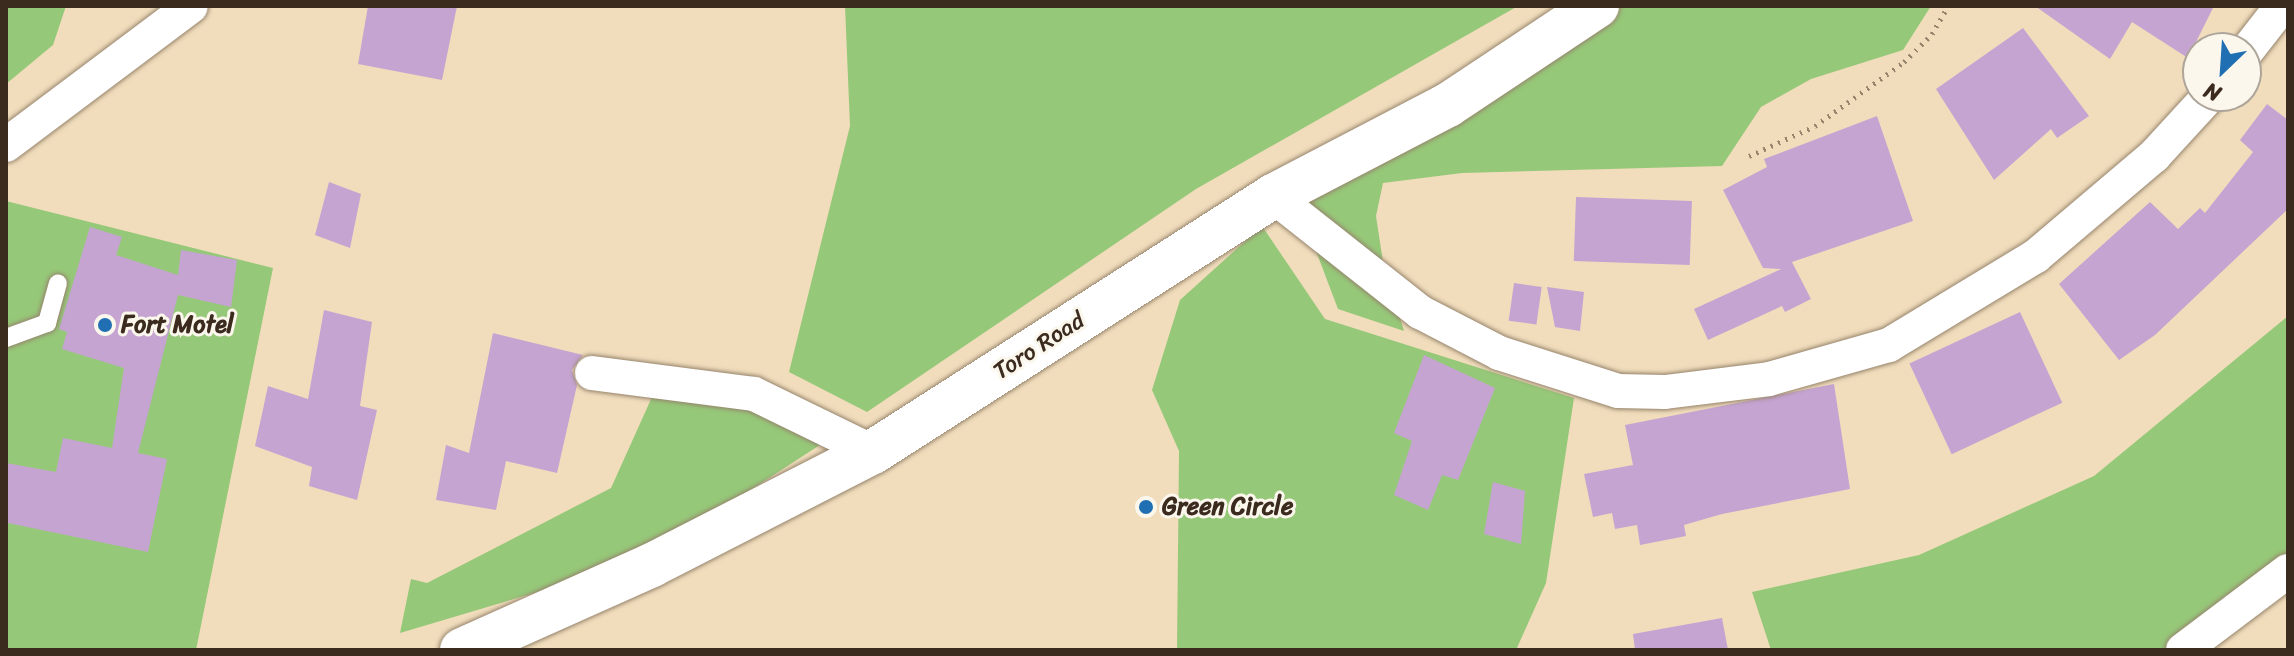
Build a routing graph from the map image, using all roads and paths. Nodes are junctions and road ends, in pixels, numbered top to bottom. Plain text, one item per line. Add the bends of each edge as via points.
1 (191, 6) edge
2 (1597, 6) edge
3 (1948, 6) edge
4 (2282, 6) edge
5 (2262, 32) edge
6 (2194, 112) edge
7 (6, 145) edge
8 (1749, 156) dead end
9 (1273, 196) junction
10 (58, 283) dead end
11 (6, 338) edge
12 (592, 373) dead end
13 (873, 452) junction
14 (2288, 571) edge
15 (462, 650) edge
16 (2183, 650) edge

1 - 7 street
2 - 9 main road, Toro Road via 1448,105
3 - 8 path via 1932,34 1904,62 1815,126
4 - 5 street
6 - 9 street via 2154,156 2036,256 1889,345 1769,379 1665,392 1618,391 1499,353 1420,312
9 - 13 main road, Toro Road
10 - 11 lane via 47,323
12 - 13 street via 754,394
13 - 15 main road, Toro Road via 652,565
14 - 16 street

